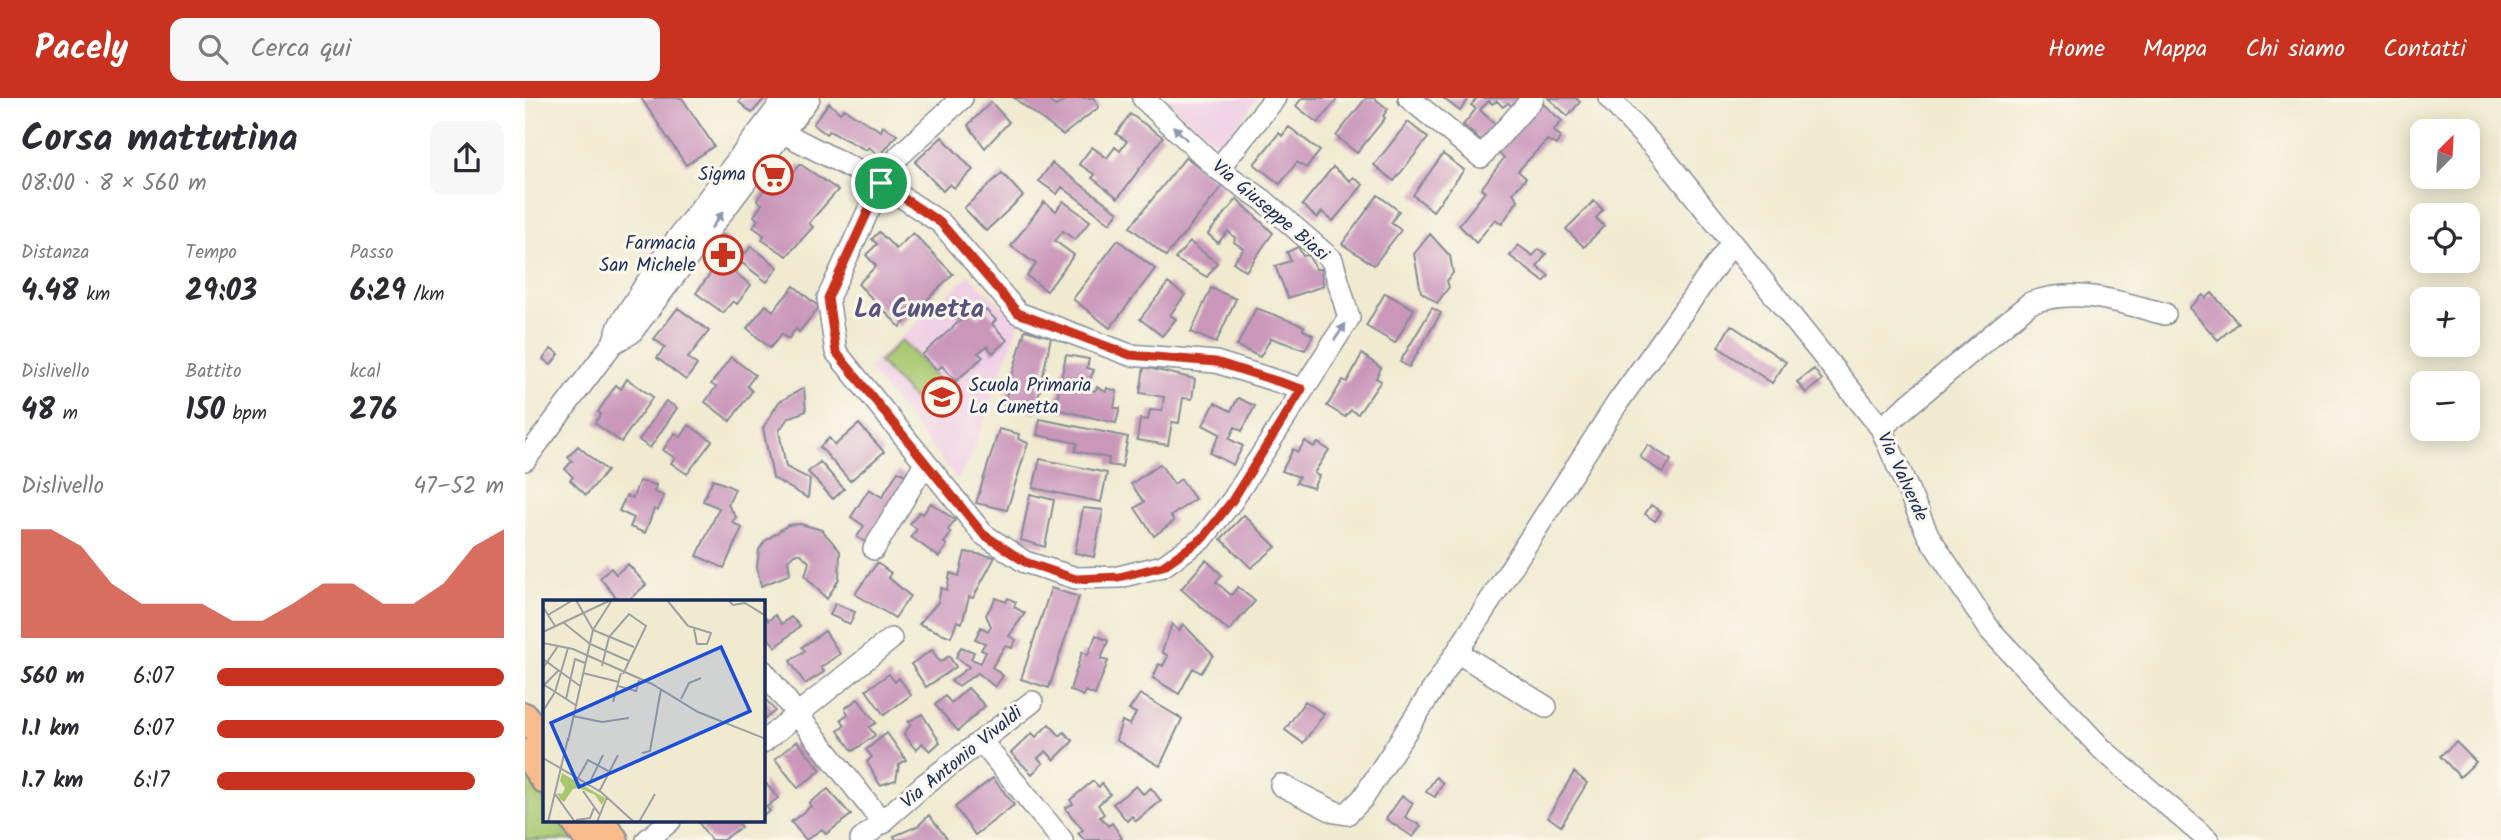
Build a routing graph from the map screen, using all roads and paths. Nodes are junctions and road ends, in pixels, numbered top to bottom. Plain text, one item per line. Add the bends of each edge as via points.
1 (785, 98) edge
2 (809, 98) edge
3 (962, 98) edge
4 (1143, 98) edge
5 (1275, 98) edge
6 (1409, 98) edge
7 (1534, 98) edge
8 (1609, 98) edge
9 (774, 129) junction
10 (1217, 169) junction
11 (881, 183) junction
12 (1732, 243) junction
13 (2165, 314) dead end
14 (613, 343) junction
15 (1302, 389) junction
16 (1881, 428) junction
17 (525, 460) edge
18 (925, 463) junction
19 (874, 549) dead end
20 (891, 639) dead end
21 (1457, 652) junction
22 (765, 674) edge
23 (1032, 702) dead end
24 (1546, 707) dead end
25 (797, 714) junction
26 (525, 716) edge
27 (765, 741) edge
28 (981, 741) junction
29 (538, 758) edge
30 (1281, 785) dead end
31 (575, 822) edge
32 (602, 822) edge
33 (669, 822) edge
34 (883, 823) junction
35 (588, 840) edge
36 (615, 840) edge
37 (647, 840) edge
38 (861, 840) edge
39 (1062, 840) edge
40 (2208, 840) edge

1 - 9 street
2 - 9 street
3 - 11 street, Via Giuseppe Biasi via 899,156
10 -> 4 street, Via Giuseppe Biasi
5 - 10 street
6 - 7 street via 1481,157
8 - 12 street, Via Valverde
9 - 11 street
9 - 14 street via 664,256 620,324
14 -> 9 street via 631,333
15 -> 10 street, Via Giuseppe Biasi via 1349,318 1332,260 1263,200
11 - 15 street via 941,223 1018,313 1130,355 1216,362
11 - 18 street, Via Giuseppe Biasi via 828,298 836,352
12 - 16 street, Via Valverde
12 - 21 street via 1618,402
13 - 16 street via 2085,295 2055,294 2030,303
14 - 17 street
15 - 18 street, Via Giuseppe Biasi via 1232,501 1203,538 1163,566 1119,577 1076,579 1025,562 983,534
16 - 40 street, Via Valverde via 1928,534 1990,630 2102,749
18 - 19 street
20 - 25 street
21 - 24 street
21 - 30 street via 1363,798 1347,814
22 - 25 street
23 - 28 street, Via Antonio Vivaldi
25 - 27 street
25 - 34 street
26 - 29 main road
28 - 34 street, Via Antonio Vivaldi
28 - 39 street
31 - 35 main road
32 - 36 main road
33 - 37 street
34 - 38 street, Via Antonio Vivaldi

